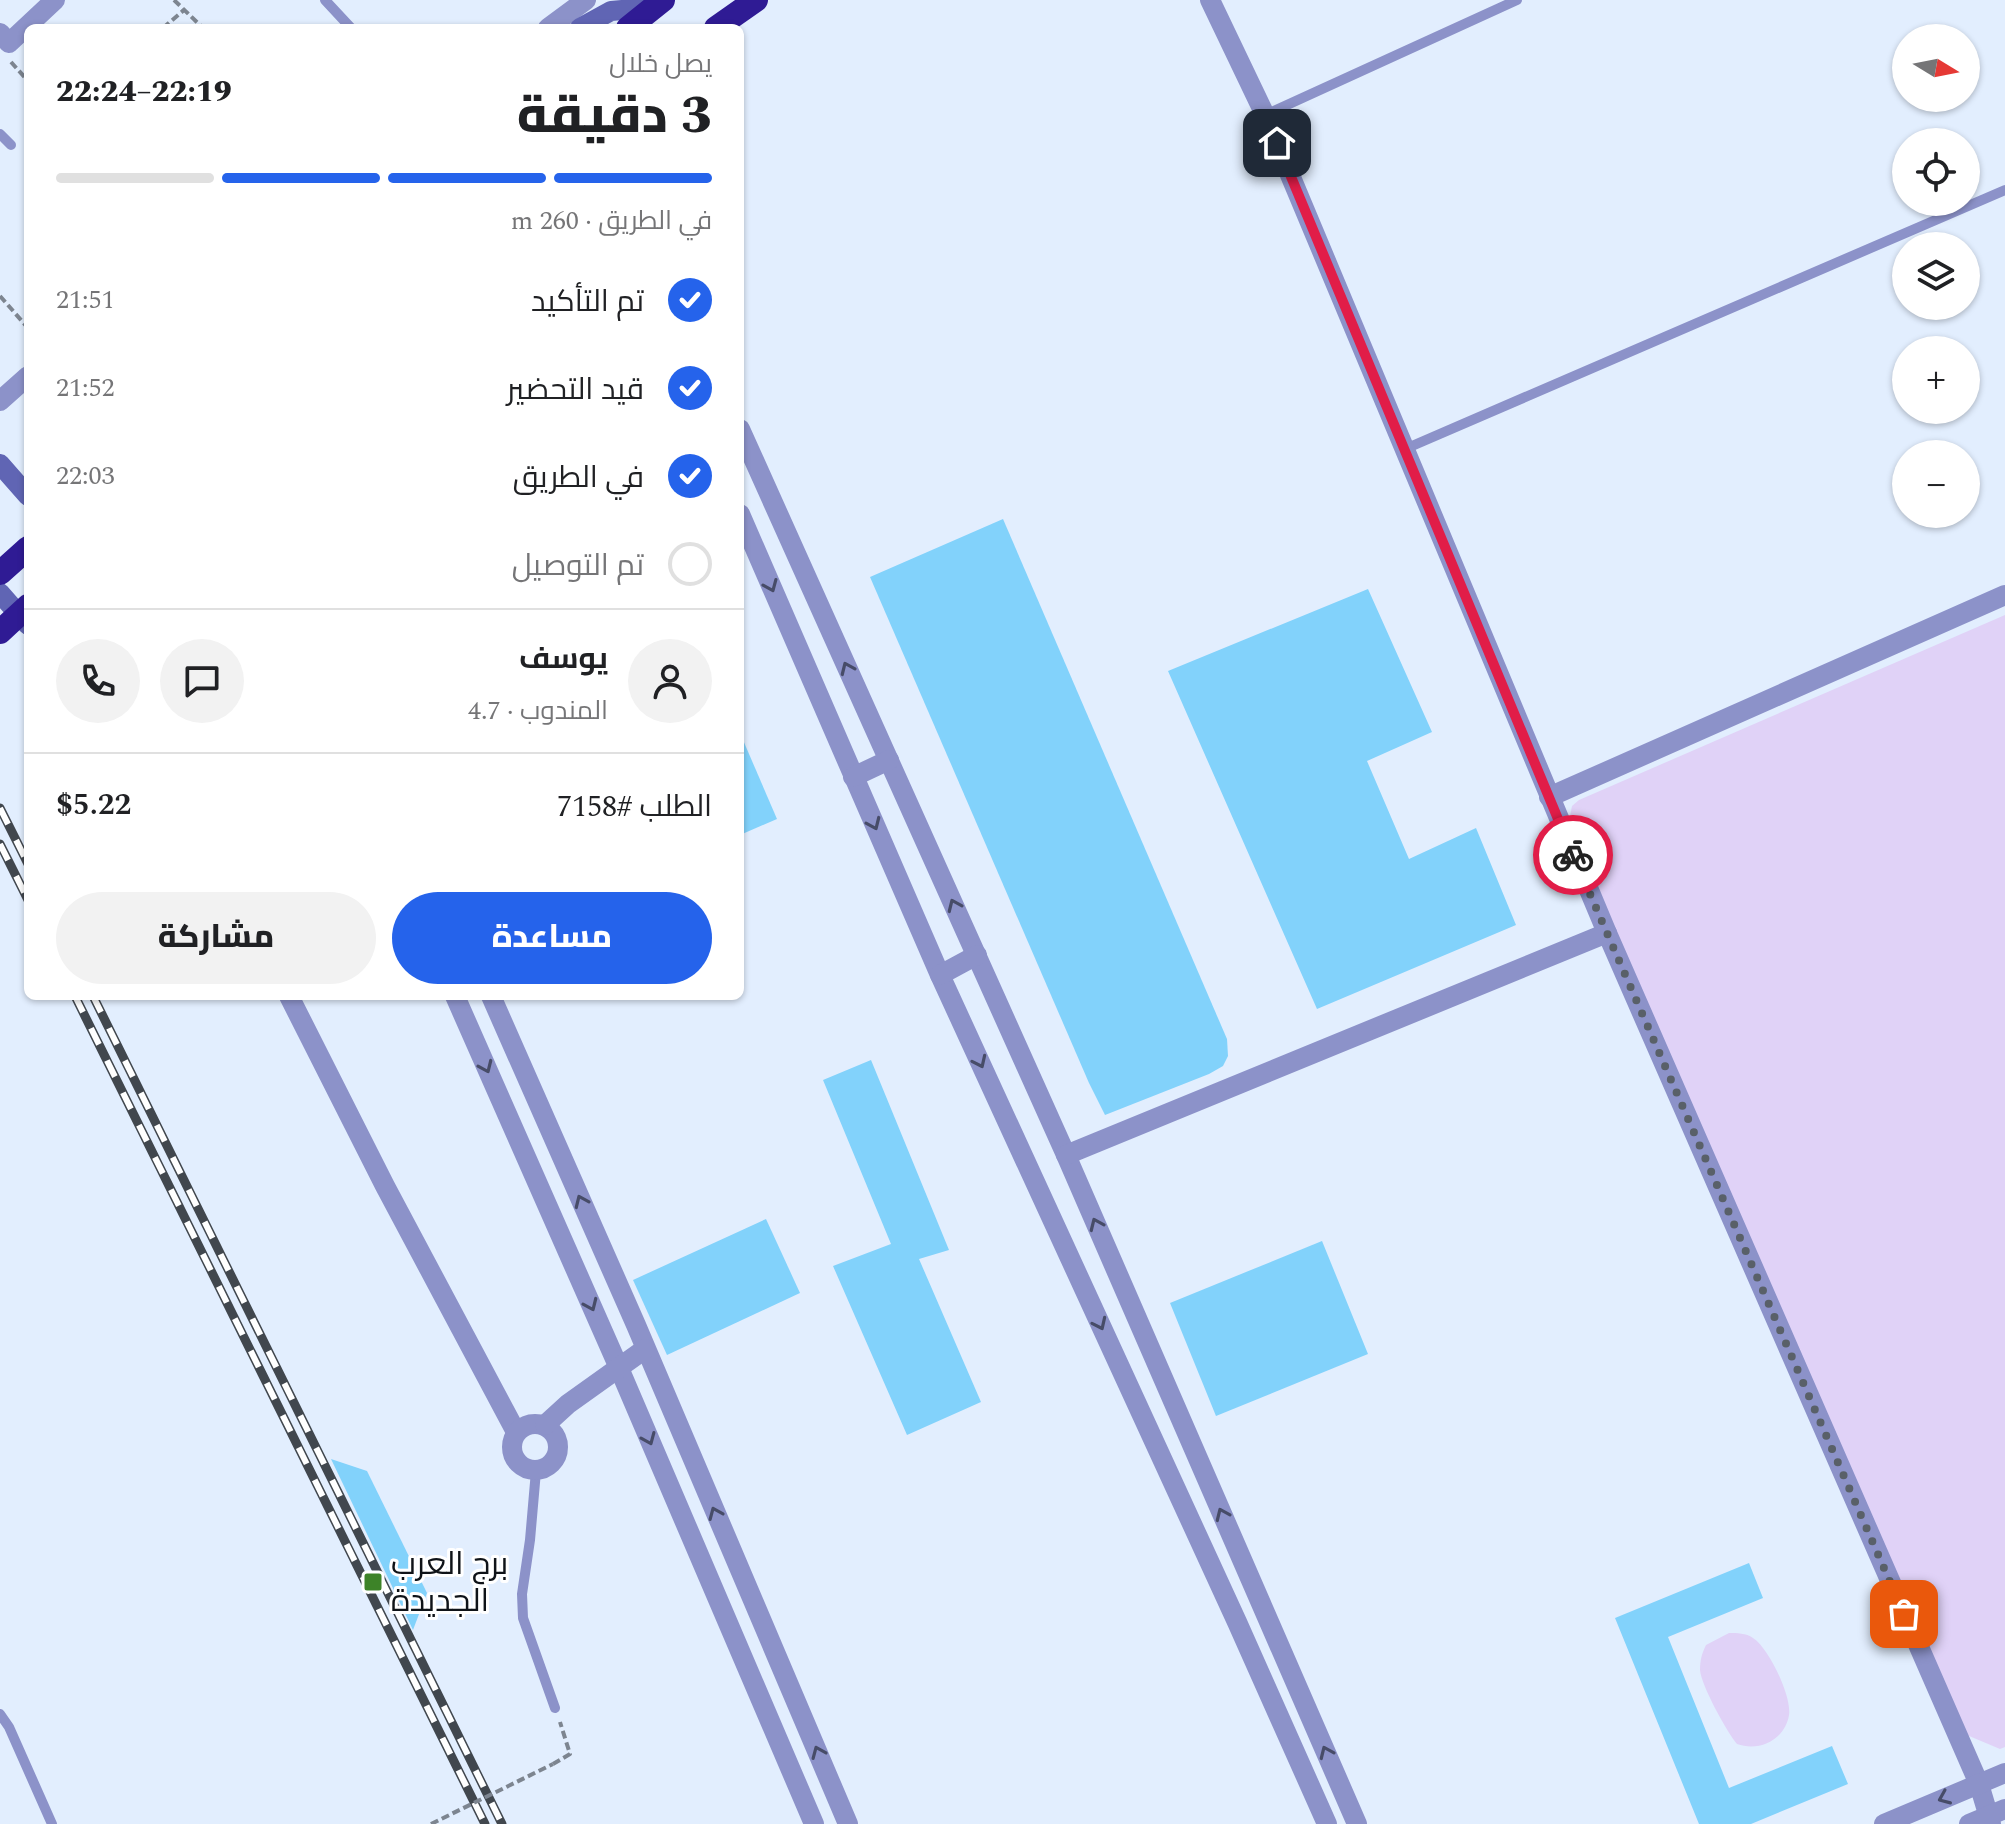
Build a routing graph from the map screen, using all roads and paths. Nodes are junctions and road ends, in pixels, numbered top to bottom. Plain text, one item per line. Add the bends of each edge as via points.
1 (55, 0) edge
2 (174, 0) edge
3 (325, 0) edge
4 (586, 0) edge
5 (756, 0) edge
6 (1210, 0) edge
7 (1517, 0) edge
8 (658, 4) edge
9 (184, 10) junction
10 (27, 24) edge
11 (168, 24) edge
12 (199, 24) edge
13 (347, 24) edge
14 (553, 24) edge
15 (587, 24) edge
16 (633, 24) edge
17 (722, 24) edge
18 (24, 26) edge
19 (2, 45) edge
20 (24, 75) edge
21 (1265, 115) junction
22 (0, 134) edge
23 (11, 145) dead end
24 (2005, 190) edge
25 (0, 296) edge
26 (24, 323) edge
27 (24, 380) edge
28 (0, 401) edge
29 (744, 438) edge
30 (1405, 449) junction
31 (0, 464) edge
32 (24, 491) edge
33 (744, 523) edge
34 (24, 552) edge
35 (0, 573) edge
36 (0, 593) edge
37 (2005, 595) edge
38 (24, 610) edge
39 (24, 620) edge
40 (0, 632) edge
41 (889, 760) junction
42 (853, 777) junction
43 (1549, 797) junction
44 (1607, 933) junction
45 (977, 955) junction
46 (940, 975) junction
47 (291, 1000) edge
48 (457, 1000) edge
49 (493, 1000) edge
50 (1066, 1155) junction
51 (1110, 1256) junction
52 (1076, 1272) junction
53 (645, 1349) junction
54 (619, 1368) junction
55 (545, 1425) junction
56 (516, 1432) junction
57 (536, 1471) junction
58 (773, 1648) junction
59 (745, 1662) junction
60 (555, 1708) joint
61 (0, 1714) edge
62 (2005, 1773) edge
63 (1979, 1784) junction
64 (1995, 1816) edge
65 (52, 1824) edge
66 (431, 1824) edge
67 (814, 1824) edge
68 (848, 1824) edge
69 (1327, 1824) edge
70 (1357, 1824) edge
71 (1884, 1824) edge
72 (1969, 1824) edge

1 - 10 street
2 - 9 path
3 - 13 lane
4 - 14 street
5 - 17 highway
6 - 21 street
7 - 21 lane
8 - 15 street via 611,11
8 - 16 highway
9 - 11 path
9 - 12 path
18 - 19 street
19 - 20 path
21 - 30 street
22 - 23 lane
24 - 30 lane
25 - 26 path
27 - 28 street
41 -> 29 street
30 - 43 street
31 - 32 street
33 -> 42 street
34 - 35 highway
36 - 39 street
37 - 43 street
38 - 40 highway, bridge
41 - 42 street
45 -> 41 street
42 -> 46 street
43 - 44 street
44 - 50 street
44 - 63 street
45 - 46 street
45 - 50 street
46 -> 52 street
47 - 56 street
48 -> 54 street
53 -> 49 street
51 -> 50 street
51 - 52 street
70 -> 51 street
52 -> 69 street
53 - 54 street
58 -> 53 street
54 - 55 street
54 -> 59 street
55 - 56 street via 529,1424
55 - 57 street via 558,1440 558,1453 550,1465
56 - 57 street via 511,1446 516,1461
57 - 60 lane via 523,1618
58 - 59 street
68 -> 58 street
59 - 67 street
60 - 66 path, bridge via 570,1754
61 - 65 lane
62 - 63 street
63 - 64 street
63 -> 71 street
64 - 72 street

